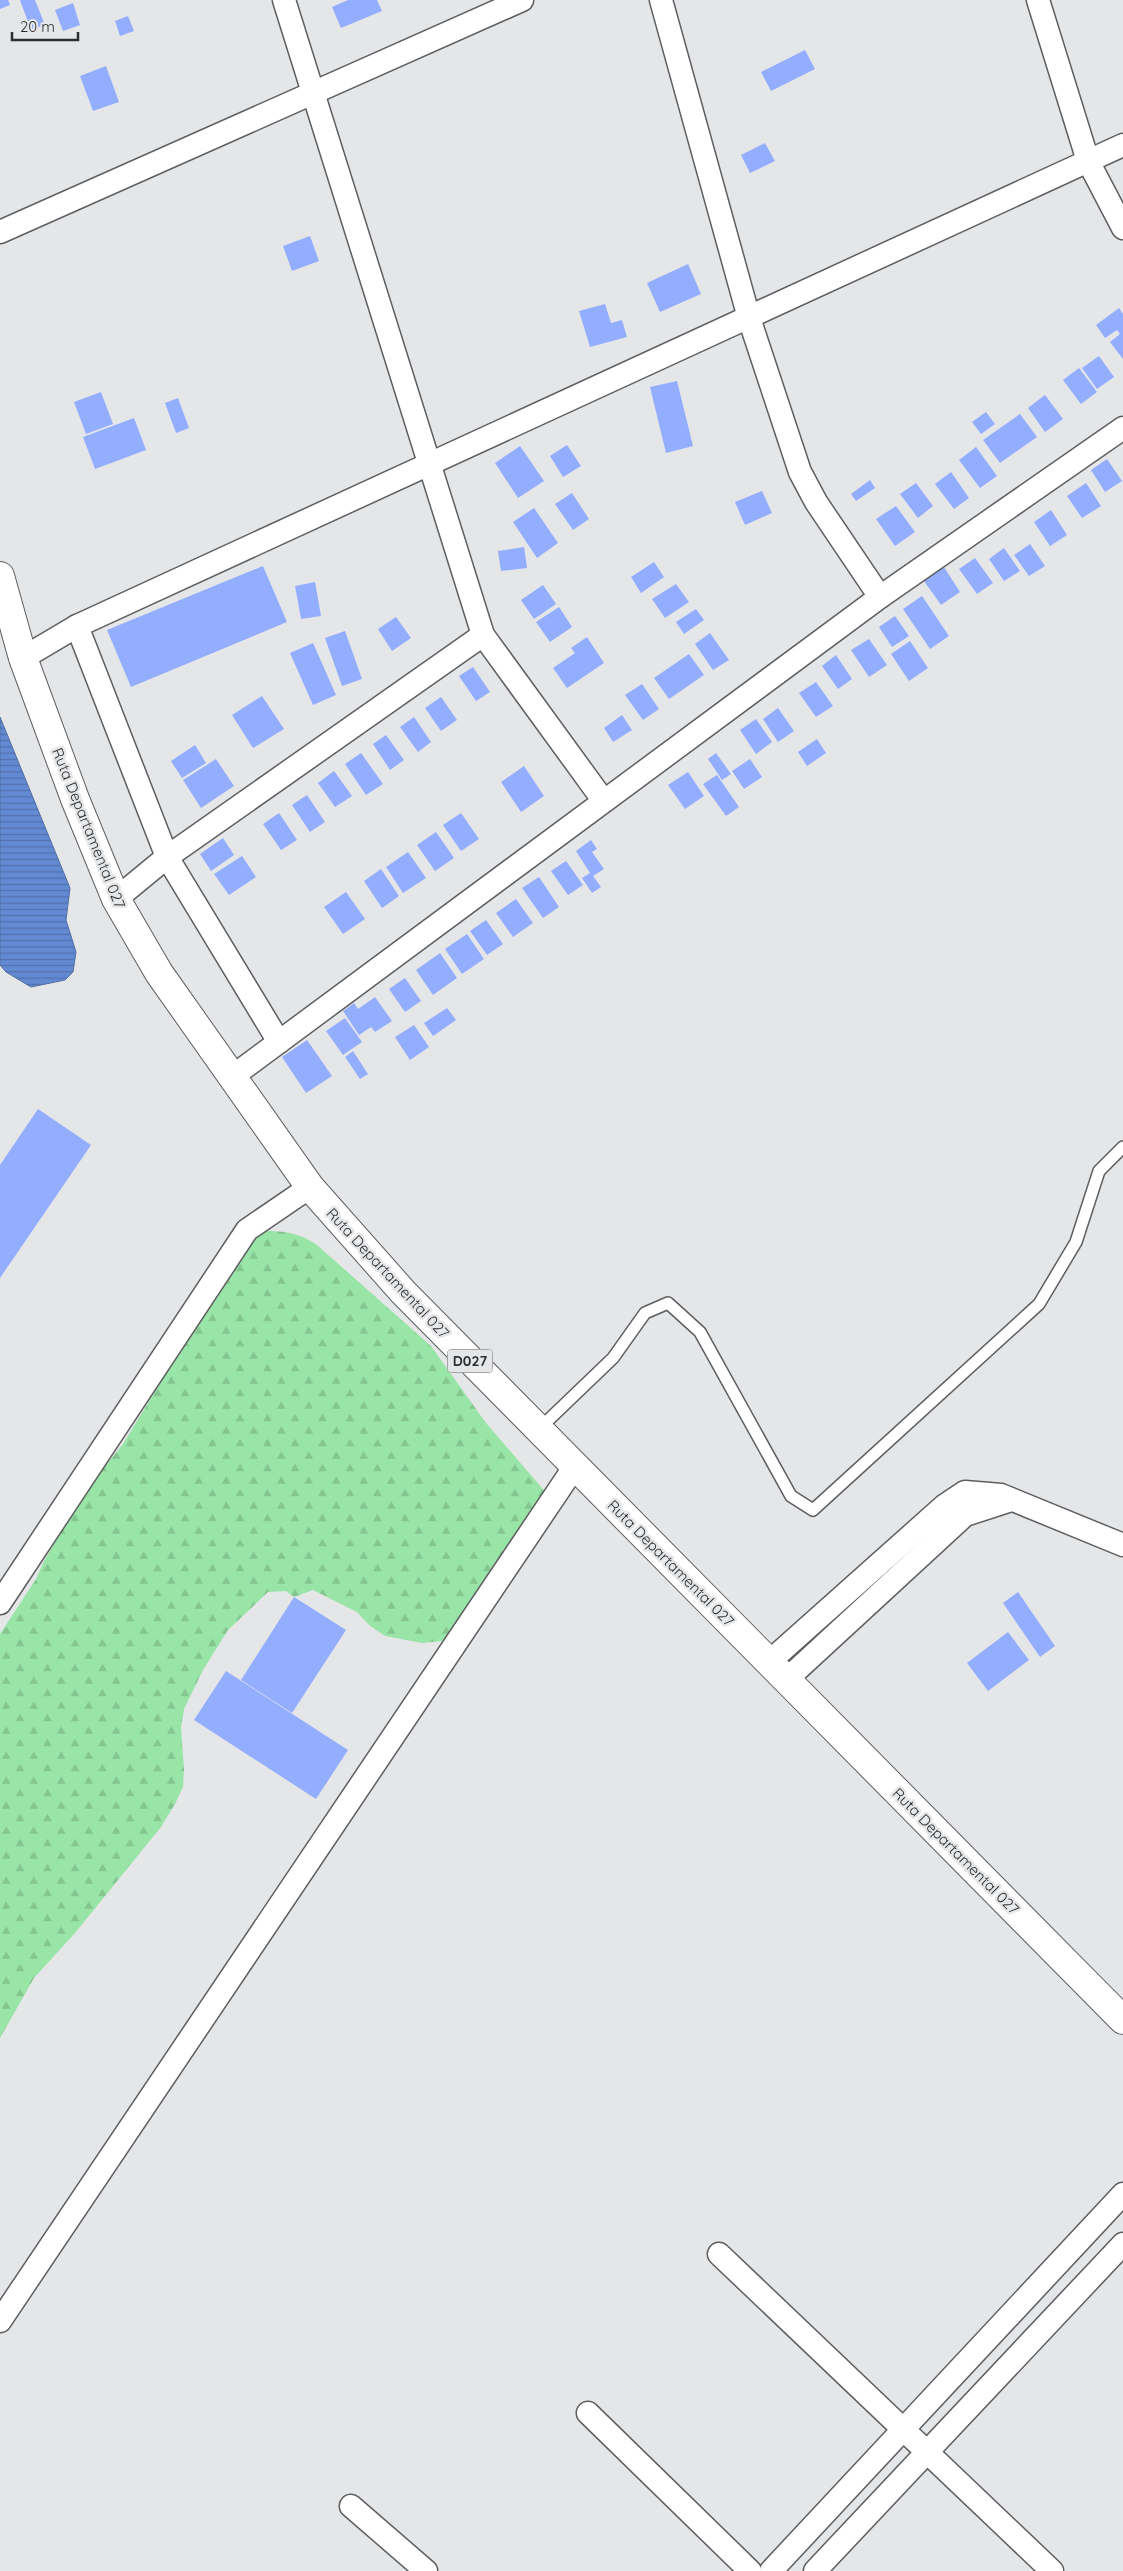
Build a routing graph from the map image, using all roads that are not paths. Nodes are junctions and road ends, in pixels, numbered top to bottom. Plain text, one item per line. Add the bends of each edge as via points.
1 (284, 0) edge
2 (522, 0) edge
3 (660, 0) edge
4 (1038, 0) edge
5 (314, 94) junction
6 (1123, 145) edge
7 (1088, 161) junction
8 (1123, 228) edge
9 (0, 232) edge
10 (749, 318) junction
11 (1123, 428) edge
12 (430, 465) junction
13 (0, 576) edge
14 (880, 597) junction
15 (5, 609) edge
16 (78, 626) junction
17 (483, 635) junction
18 (24, 658) junction
19 (603, 800) junction
20 (167, 857) junction
21 (116, 899) junction
22 (279, 1042) junction
23 (233, 1076) junction
24 (1123, 1147) edge
25 (310, 1187) junction
26 (538, 1429) junction
27 (575, 1466) junction
28 (1123, 1546) edge
29 (0, 1603) edge
30 (778, 1671) junction
31 (1123, 2020) edge
32 (1123, 2194) edge
33 (1123, 2244) edge
34 (719, 2254) dead end
35 (0, 2322) edge
36 (588, 2413) dead end
37 (903, 2429) junction
38 (927, 2452) junction
39 (351, 2506) dead end
40 (426, 2571) edge
41 (750, 2571) edge
42 (771, 2571) edge
43 (815, 2571) edge
44 (1052, 2571) edge

1 - 5 street
2 - 5 street
3 - 10 street
4 - 7 street
5 - 9 street
5 - 12 street
6 - 7 street
7 - 8 street
7 - 10 street
10 - 12 street
10 - 14 street via 800,472 816,502
11 - 14 street
12 - 16 street
12 - 17 street
13 - 15 main road, Ruta Departamental 027 / D027
14 - 19 street
15 - 18 main road, Ruta Departamental 027 / D027
16 - 18 street
16 - 20 street
17 - 19 street
17 - 20 street
18 - 21 main road, Ruta Departamental 027 / D027 via 75,799
19 - 22 street
20 - 21 street
20 - 22 street
21 - 23 main road, Ruta Departamental 027 / D027 via 159,973
22 - 23 street
23 - 25 main road, Ruta Departamental 027 / D027
24 - 26 lane via 1099,1171 1076,1242 1039,1304 813,1510 791,1496 700,1332 668,1303 645,1313 612,1358
25 - 26 main road, Ruta Departamental 027 / D027 via 402,1292
25 - 29 street via 247,1230
26 - 27 main road, Ruta Departamental 027 / D027
27 - 30 main road, Ruta Departamental 027 / D027
27 - 35 street
28 - 30 street via 1012,1500 965,1515
30 - 31 main road, Ruta Departamental 027 / D027
32 - 37 street
33 - 38 street
34 - 37 street
36 - 41 street
37 - 38 street
37 - 42 street
38 - 43 street
38 - 44 street
39 - 40 street

